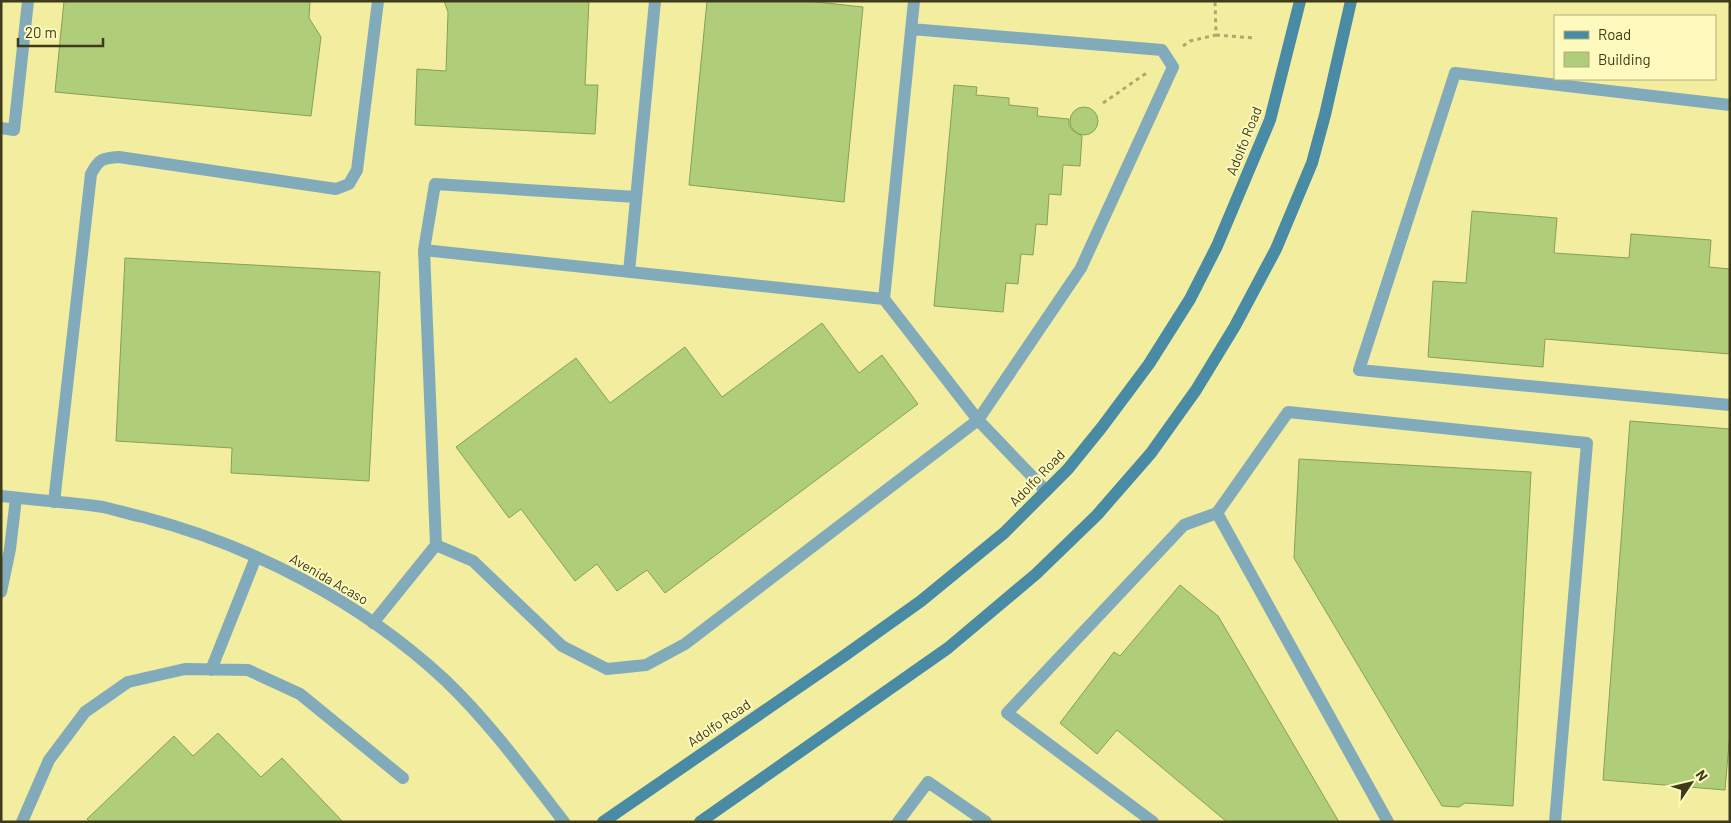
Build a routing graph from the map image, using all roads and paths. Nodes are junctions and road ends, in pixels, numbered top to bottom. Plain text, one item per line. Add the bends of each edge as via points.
1 (28, 1) edge
2 (378, 1) edge
3 (654, 1) edge
4 (914, 1) edge
5 (1300, 1) edge
6 (1351, 1) edge
7 (911, 30) junction
8 (1216, 35) dead end
9 (1254, 38) dead end
10 (1730, 105) edge
11 (1, 128) edge
12 (636, 197) junction
13 (424, 250) junction
14 (629, 272) junction
15 (884, 299) junction
16 (1730, 405) edge
17 (978, 420) junction
18 (1046, 491) junction
19 (1, 496) edge
20 (16, 498) junction
21 (54, 502) junction
22 (1217, 513) junction
23 (436, 545) junction
24 (256, 556) junction
25 (1, 592) edge
26 (373, 623) junction
27 (211, 670) junction
28 (403, 778) dead end
29 (22, 822) edge
30 (564, 822) edge
31 (603, 822) edge
32 (700, 822) edge
33 (898, 822) edge
34 (986, 822) edge
35 (1152, 822) edge
36 (1388, 822) edge
37 (1555, 822) edge

1 - 11 street via 14,130
2 - 21 street via 357,170 349,184 336,189 119,157 104,158 97,163 91,174
3 - 12 street
4 - 7 street
5 - 18 main road, Adolfo Road via 1270,120 1217,246 1190,299 1149,364 1102,427
6 - 32 main road via 1312,163 1276,248 1235,326 1196,390 1151,452 1097,514 1036,574 948,648
7 - 15 street
7 - 17 street via 1162,50 1173,67 1080,268
8 - 9 path
10 - 16 street via 1455,73 1359,370
12 - 13 street via 435,184
12 - 14 street
13 - 14 street
13 - 23 street
14 - 15 street
15 - 17 street
17 - 18 street
17 - 23 street via 685,644 646,664 607,669 562,646 473,561
18 - 31 main road, Adolfo Road via 1004,533 921,600
19 - 20 street, Avenida Acaso
20 - 21 street, Avenida Acaso
20 - 25 street
21 - 24 street, Avenida Acaso via 104,508 184,528
22 - 35 street via 1184,525 1008,713
22 - 36 street
22 - 37 street via 1288,412 1587,443
23 - 26 street
24 - 26 street, Avenida Acaso via 328,594
24 - 27 street
26 - 30 street, Avenida Acaso via 445,680 493,730
27 - 28 street via 248,670 300,694
27 - 29 street via 185,669 128,682 85,712 49,760
33 - 34 street via 928,782

